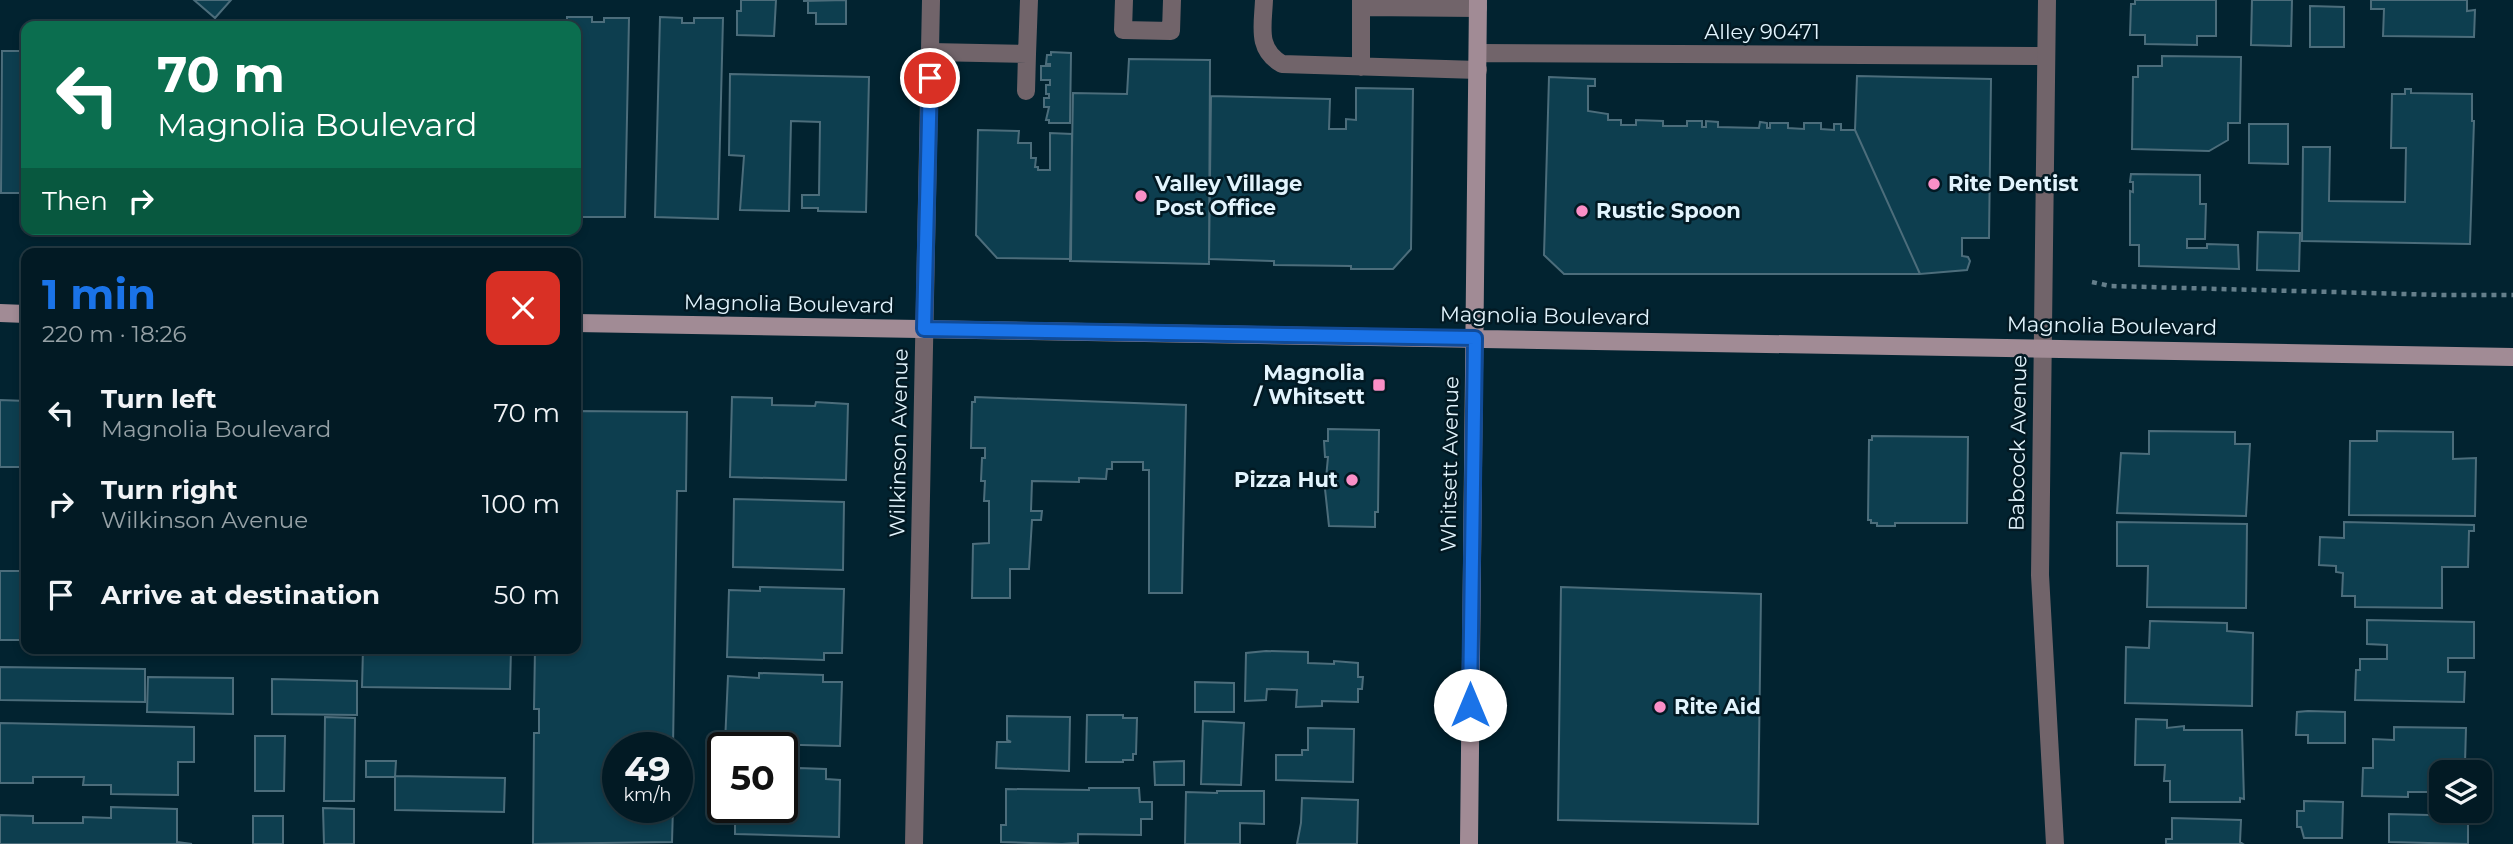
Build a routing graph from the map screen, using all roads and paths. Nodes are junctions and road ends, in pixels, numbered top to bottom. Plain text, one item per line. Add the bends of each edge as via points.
1 (931, 0) edge
2 (1029, 0) edge
3 (1124, 0) edge
4 (1172, 0) edge
5 (1264, 0) edge
6 (2047, 0) edge
7 (1362, 4) edge
8 (1478, 4) edge
9 (930, 52) junction
10 (1027, 54) junction
11 (2046, 56) junction
12 (1478, 62) junction
13 (1361, 67) junction
14 (1026, 91) dead end
15 (2092, 282) dead end
16 (2513, 295) edge
17 (0, 313) edge
18 (21, 314) edge
19 (581, 323) edge
20 (924, 329) junction
21 (1475, 338) junction
22 (2042, 348) junction
23 (2513, 357) edge
24 (914, 844) edge
25 (1469, 844) edge
26 (2055, 844) edge

1 - 9 street, Wilkinson Avenue
2 - 10 street
3 - 4 street via 1124,30 1171,30
5 - 13 street, Alley 90471 via 1263,43 1271,58 1282,64
6 - 11 street, Babcock Avenue
7 - 8 street
7 - 13 street
8 - 12 main road, Whitsett Avenue
9 - 10 street
9 - 20 street, Wilkinson Avenue
10 - 14 street
11 - 12 street, Alley 90471
11 - 22 street, Babcock Avenue
12 - 13 street, Alley 90471
12 - 21 main road, Whitsett Avenue
15 - 16 path via 2231,290
17 - 18 main road
19 - 20 main road, Magnolia Boulevard
20 - 21 main road, Magnolia Boulevard
20 - 24 street, Wilkinson Avenue
21 - 22 main road, Magnolia Boulevard
21 - 25 main road, Whitsett Avenue
22 - 23 main road, Magnolia Boulevard
22 - 26 street, Babcock Avenue via 2040,575

